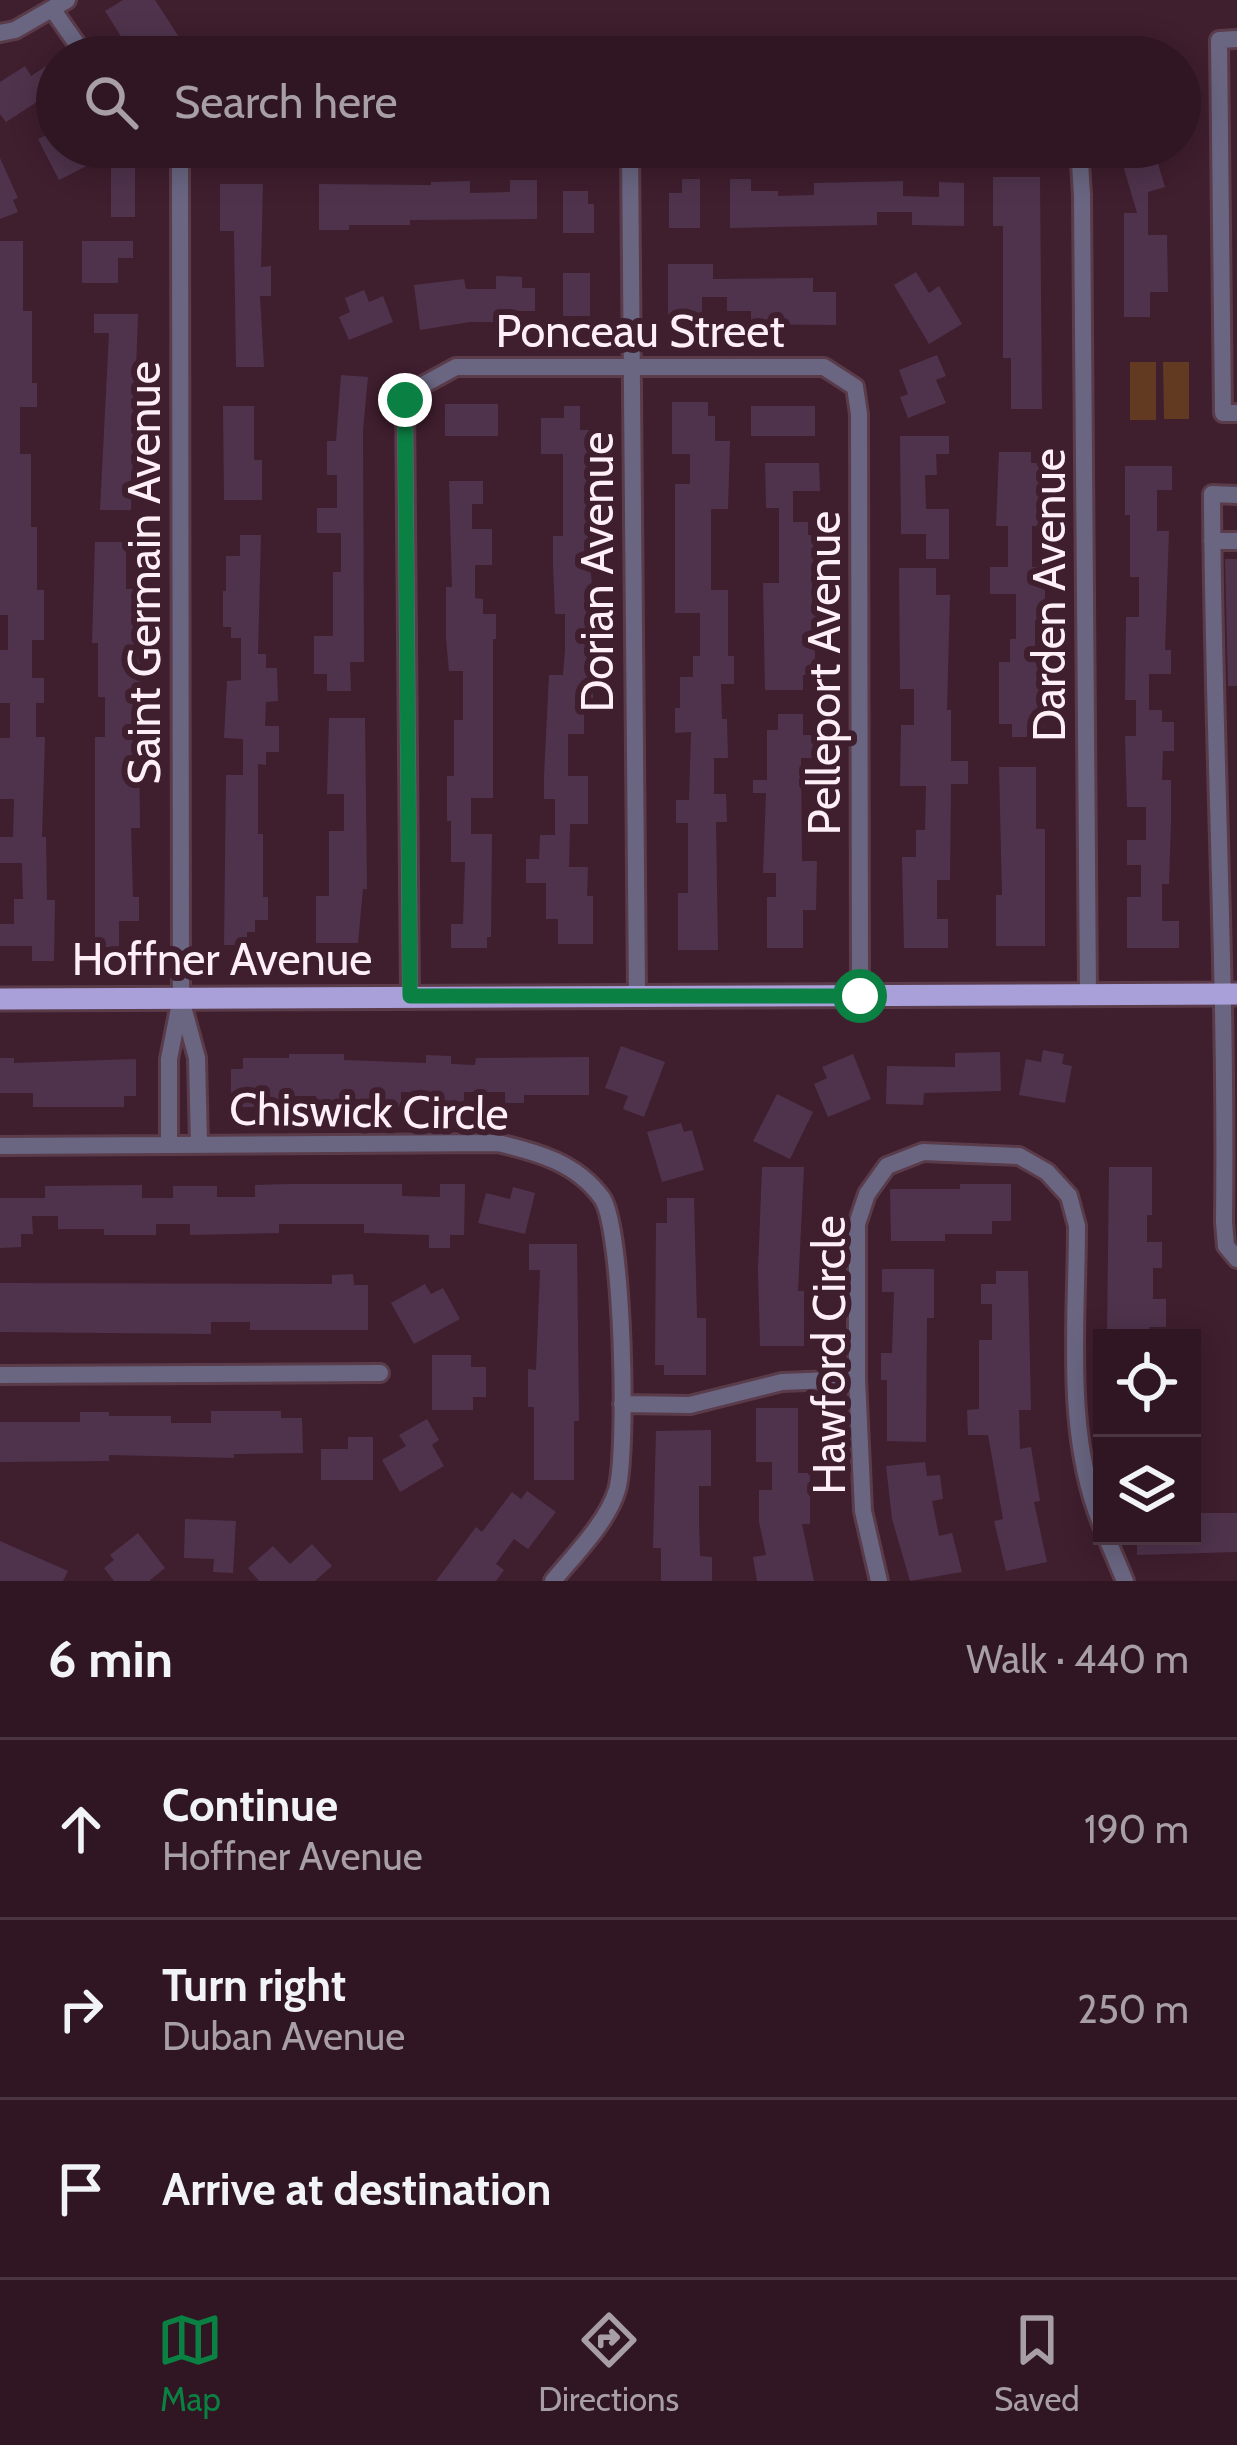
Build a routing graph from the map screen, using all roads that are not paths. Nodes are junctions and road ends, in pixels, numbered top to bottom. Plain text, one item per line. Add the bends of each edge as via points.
1 (60, 5) edge
2 (0, 33) edge
3 (76, 36) edge
4 (1237, 39) edge
5 (180, 168) edge
6 (630, 168) edge
7 (1080, 168) edge
8 (824, 367) joint
9 (631, 368) junction
10 (1237, 413) edge
11 (1237, 495) edge
12 (1212, 541) junction
13 (1237, 541) edge
14 (1231, 994) edge
15 (1088, 995) junction
16 (410, 996) junction
17 (637, 996) junction
18 (860, 996) junction
19 (181, 998) junction
20 (0, 999) edge
21 (169, 1144) junction
22 (199, 1144) junction
23 (0, 1146) edge
24 (1237, 1259) edge
25 (380, 1373) dead end
26 (0, 1375) edge
27 (857, 1379) junction
28 (622, 1403) junction
29 (1093, 1505) edge
30 (1110, 1545) edge
31 (553, 1581) edge
32 (878, 1581) edge
33 (1125, 1581) edge

1 - 2 street
1 - 3 street
4 - 10 street via 1220,40 1223,413
5 - 19 street, Saint Germain Avenue
6 - 9 street, Dorian Avenue
7 - 15 street, Darden Avenue
8 - 9 street, Ponceau Street
8 - 18 street, Pelleport Avenue via 855,387 859,414
9 - 16 street, Ponceau Street via 456,367 405,400
9 - 17 street, Dorian Avenue
11 - 12 street via 1212,494
12 - 13 street
12 - 14 street
14 - 15 main road, Hoffner Avenue
14 - 24 street via 1224,1222 1226,1246
15 - 18 main road, Hoffner Avenue
16 - 17 main road, Hoffner Avenue
16 - 19 main road, Hoffner Avenue
17 - 18 main road, Hoffner Avenue
19 - 20 main road, Hoffner Avenue
19 - 21 street via 169,1059
19 - 22 street via 197,1058
21 - 22 street, Chiswick Circle
21 - 23 street, Chiswick Circle
22 - 28 street, Chiswick Circle via 498,1142 569,1168 602,1198 612,1220
25 - 26 street
27 - 28 street via 782,1382 690,1406
27 - 29 street, Hawford Circle via 857,1224 866,1194 887,1166 923,1152 1019,1156 1069,1196 1078,1226 1078,1415
27 - 32 street, Hawford Circle via 862,1511
28 - 31 street, Chiswick Circle via 617,1490
30 - 33 street

